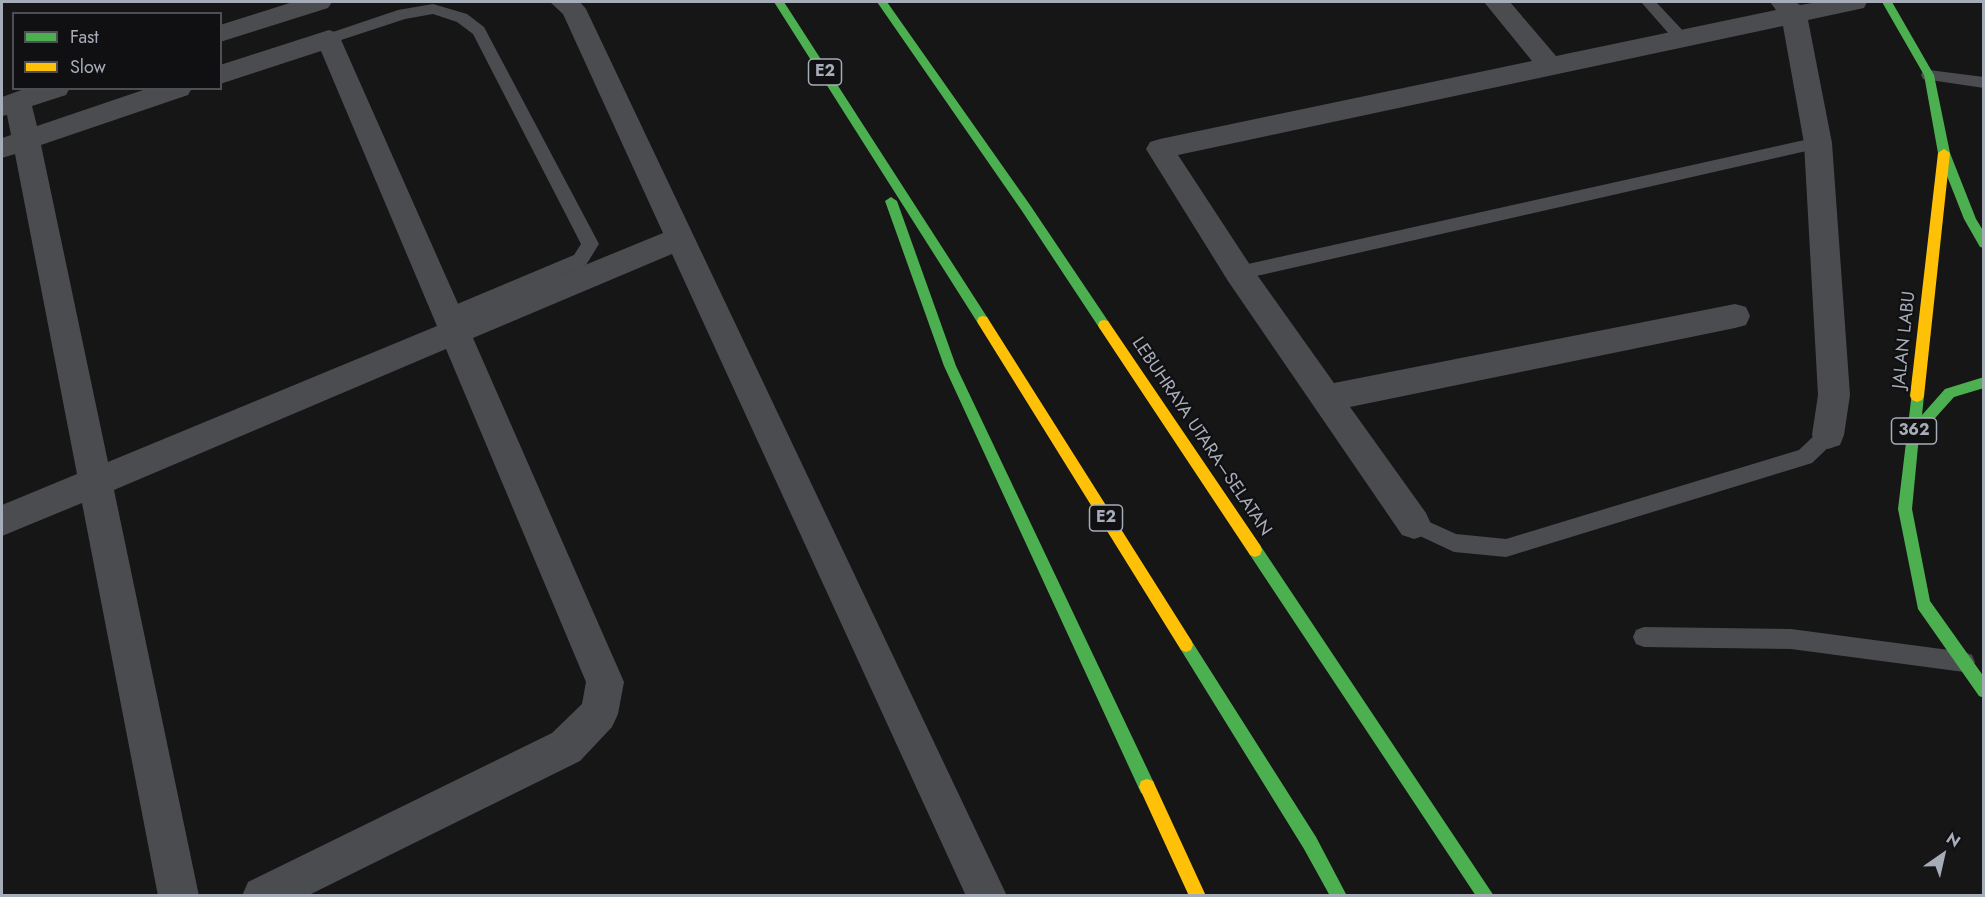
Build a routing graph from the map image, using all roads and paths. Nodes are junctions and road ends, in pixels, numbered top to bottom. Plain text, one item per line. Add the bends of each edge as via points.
1 (319, 2) edge
2 (563, 2) edge
3 (778, 2) edge
4 (882, 2) edge
5 (1497, 2) edge
6 (1648, 2) edge
7 (1855, 2) edge
8 (1887, 2) edge
9 (1788, 8) edge
10 (222, 33) edge
11 (329, 39) junction
12 (1682, 39) junction
13 (1550, 66) junction
14 (222, 74) edge
15 (1929, 75) junction
16 (1983, 83) edge
17 (51, 90) edge
18 (173, 90) edge
19 (10, 104) edge
20 (870, 143) junction
21 (1818, 143) junction
22 (13, 144) edge
23 (1944, 153) junction
24 (680, 238) junction
25 (1983, 244) edge
26 (1239, 273) junction
27 (1735, 316) dead end
28 (453, 323) junction
29 (1983, 382) edge
30 (1326, 398) junction
31 (1913, 434) junction
32 (1828, 435) joint
33 (95, 482) junction
34 (2, 521) edge
35 (1414, 524) joint
36 (1644, 637) dead end
37 (1964, 662) junction
38 (1983, 691) edge
39 (179, 896) edge
40 (262, 896) edge
41 (987, 896) edge
42 (1198, 896) edge
43 (1339, 896) edge
44 (1486, 896) edge

1 - 10 street
2 - 24 street via 573,9
3 - 20 main road, E2
4 - 44 main road, LEBUHRAYA UTARA–SELATAN via 1033,218
5 - 13 street
6 - 12 lane
7 - 9 street
8 - 15 main road, JALAN LABU / 362
9 - 12 street
9 - 21 street
11 - 14 street
11 - 28 street
11 - 28 lane via 403,14 434,9 462,18 479,31 590,244 580,260
12 - 13 street
13 - 26 street via 1160,149
15 - 16 lane
15 - 23 main road, JALAN LABU / 362
17 - 19 street
18 - 22 street
19 - 22 street
20 - 42 main road via 950,366
20 - 43 main road, E2
21 - 26 lane
21 - 32 street via 1834,395
22 - 33 street
23 - 25 main road, JALAN LABU / 362
23 - 31 main road, JALAN LABU / 362
24 - 28 street
24 - 41 street
26 - 30 street
27 - 30 street
28 - 33 street
28 - 40 street via 605,682 599,714 566,747
29 - 31 main road via 1950,393
30 - 35 street
31 - 37 main road, JALAN LABU / 362 via 1905,509 1923,604
32 - 35 lane via 1805,457 1506,548 1454,543
33 - 34 street
33 - 39 street
36 - 37 lane via 1791,639
37 - 38 main road, JALAN LABU / 362

